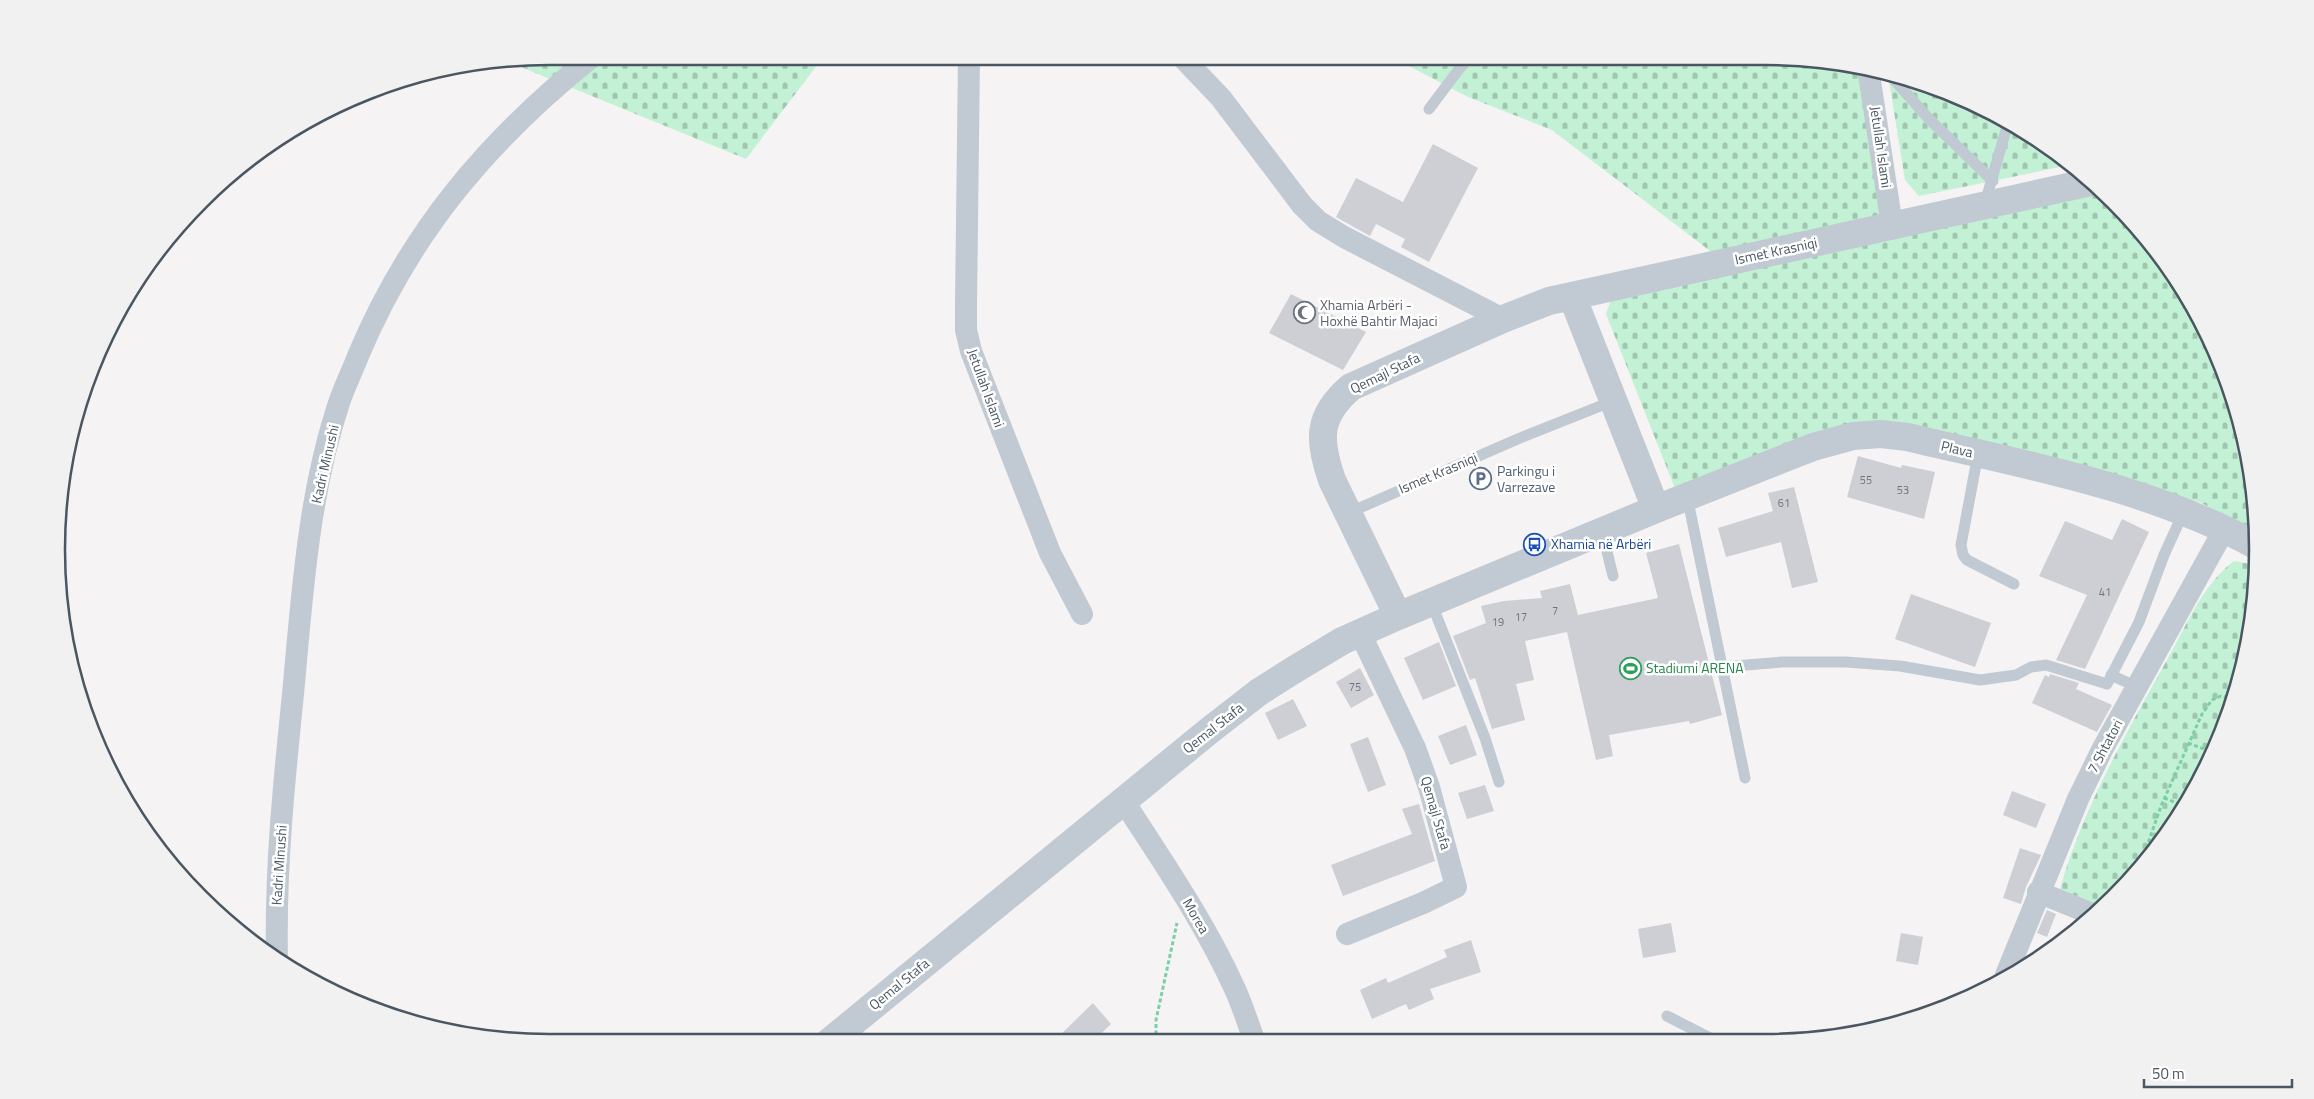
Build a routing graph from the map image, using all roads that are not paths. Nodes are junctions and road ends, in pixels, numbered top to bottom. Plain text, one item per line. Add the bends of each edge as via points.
1 (581, 65) edge
2 (969, 65) edge
3 (1190, 65) edge
4 (1462, 65) edge
5 (1869, 77) edge
6 (1898, 85) edge
7 (1430, 109) dead end
8 (2006, 130) edge
9 (1993, 181) junction
10 (2083, 184) edge
11 (1984, 207) junction
12 (1892, 226) junction
13 (1572, 296) junction
14 (1503, 319) junction
15 (1612, 401) junction
16 (1978, 454) junction
17 (1687, 496) junction
18 (1656, 509) junction
19 (2184, 511) junction
20 (1348, 513) junction
21 (2225, 528) junction
22 (1602, 531) junction
23 (2249, 541) edge
24 (1613, 576) dead end
25 (2014, 584) dead end
26 (1431, 602) junction
27 (1082, 614) dead end
28 (1398, 616) junction
29 (1360, 633) junction
30 (1722, 667) junction
31 (2111, 675) junction
32 (2137, 687) junction
33 (1745, 778) dead end
34 (1499, 782) dead end
35 (1123, 800) junction
36 (2038, 892) junction
37 (2086, 912) edge
38 (1347, 934) dead end
39 (277, 950) edge
40 (2009, 968) edge
41 (1667, 1016) dead end
42 (839, 1034) edge
43 (1252, 1034) edge
44 (1702, 1034) edge

1 - 39 street, Kadri Minushi via 520,118 449,198 412,250 381,305 339,402 316,501 303,583 279,861
2 - 27 street, Jetullah Islami via 966,330 971,351 1050,553
3 - 14 street via 1221,98 1302,205 1318,221 1344,238
4 - 7 lane
5 - 12 street, Jetullah Islami
6 - 9 lane
8 - 9 lane
9 - 11 lane
10 - 11 street, Ismet Krasniqi
11 - 12 street, Ismet Krasniqi
12 - 13 street, Ismet Krasniqi
13 - 14 street, Qemajl Stafa via 1549,301
13 - 15 street
14 - 20 street, Qemajl Stafa via 1365,380 1339,397 1323,425 1322,441 1324,459
15 - 18 street
15 - 20 lane, Ismet Krasniqi
16 - 17 street, Plava via 1898,436 1853,436 1812,447
16 - 19 street, Plava via 2091,481
16 - 25 lane via 1961,545 1963,555
17 - 18 street, Plava
17 - 30 lane
18 - 22 street, Qemal Stafa
19 - 21 street, Plava
19 - 31 lane via 2139,622
20 - 28 street, Qemajl Stafa
21 - 23 street, Plava
21 - 32 street, 7 Shtatori
22 - 24 lane
22 - 26 street, Qemal Stafa
26 - 28 street, Qemal Stafa
26 - 34 lane via 1479,721
28 - 29 street, Qemal Stafa
29 - 35 street, Qemal Stafa via 1259,692
29 - 38 street, Qemajl Stafa via 1415,748 1456,887
30 - 31 lane via 1782,662 1846,662 1900,666 1980,680 2016,675 2046,665 2107,684
30 - 33 lane
31 - 32 lane
32 - 36 street, 7 Shtatori via 2078,799
35 - 42 street, Qemal Stafa
35 - 43 street, Morea via 1212,943 1235,988
36 - 37 street
36 - 40 street, 7 Shtatori
41 - 44 lane

